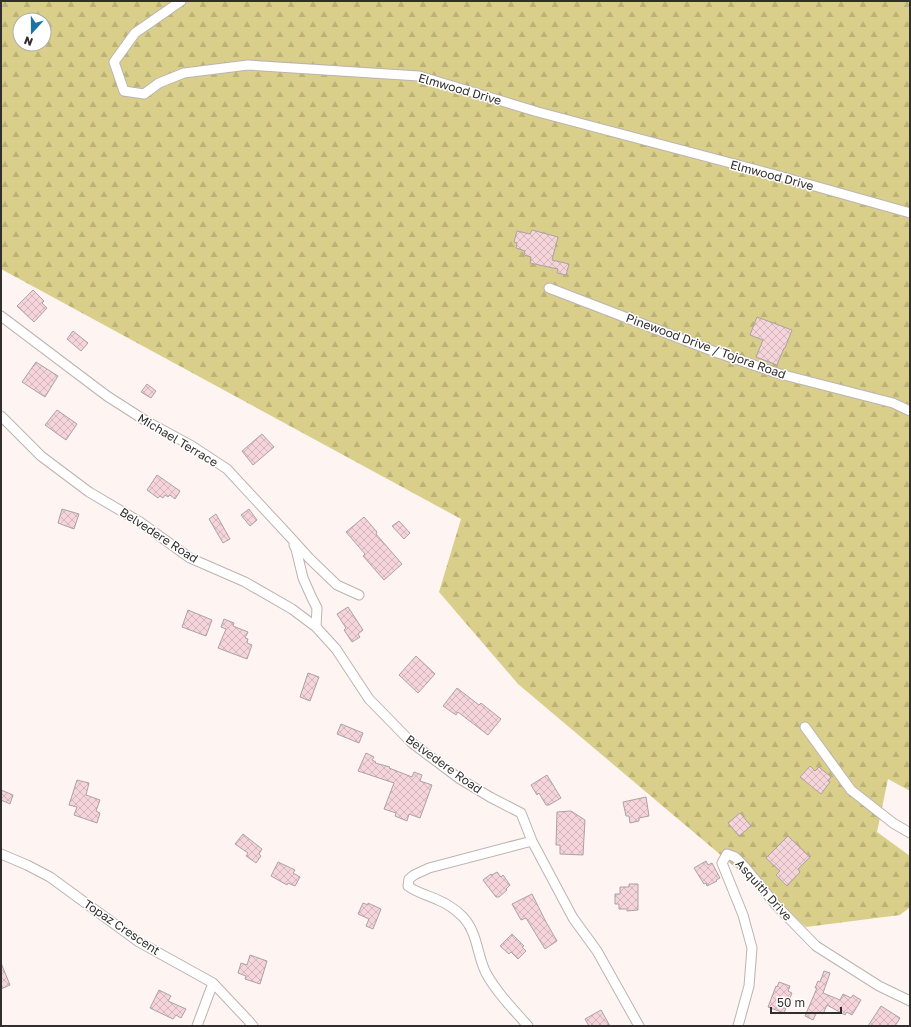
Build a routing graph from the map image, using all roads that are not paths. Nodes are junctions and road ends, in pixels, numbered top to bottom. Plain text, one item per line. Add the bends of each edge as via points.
1 (181, 1) edge
2 (910, 213) edge
3 (549, 288) dead end
4 (1, 316) edge
5 (910, 411) edge
6 (1, 416) edge
7 (291, 538) junction
8 (359, 595) dead end
9 (316, 627) junction
10 (805, 727) dead end
11 (910, 833) edge
12 (532, 841) junction
13 (1, 854) edge
14 (212, 983) junction
15 (910, 1001) edge
16 (197, 1026) edge
17 (253, 1026) edge
18 (528, 1026) edge
19 (639, 1026) edge
20 (738, 1026) edge

1 - 2 street, Elmwood Drive via 135,33 114,62 124,91 144,94 159,82 184,73 248,65 419,76 538,112
3 - 5 street, Pinewood Drive / Tojora Road via 718,353 780,374 893,403
4 - 7 street, Michael Terrace via 107,396 227,469
6 - 9 street, Belvedere Road via 41,456 89,492 140,522 190,558 245,582 292,609
7 - 8 street, Michael Terrace via 337,585
7 - 9 street via 317,608
9 - 12 street, Belvedere Road via 336,649 369,699 412,743 460,779 521,813
10 - 11 street via 851,790
12 - 18 street via 429,868 409,879 408,886 453,908 464,918 472,931 486,972 497,991
12 - 19 street via 573,918 597,951
13 - 14 street, Topaz Crescent via 50,877 139,942
14 - 16 street
14 - 17 street, Topaz Crescent
15 - 20 street, Asquith Drive via 879,986 816,946 776,905 744,866 735,857 727,854 722,863 752,948 749,986

